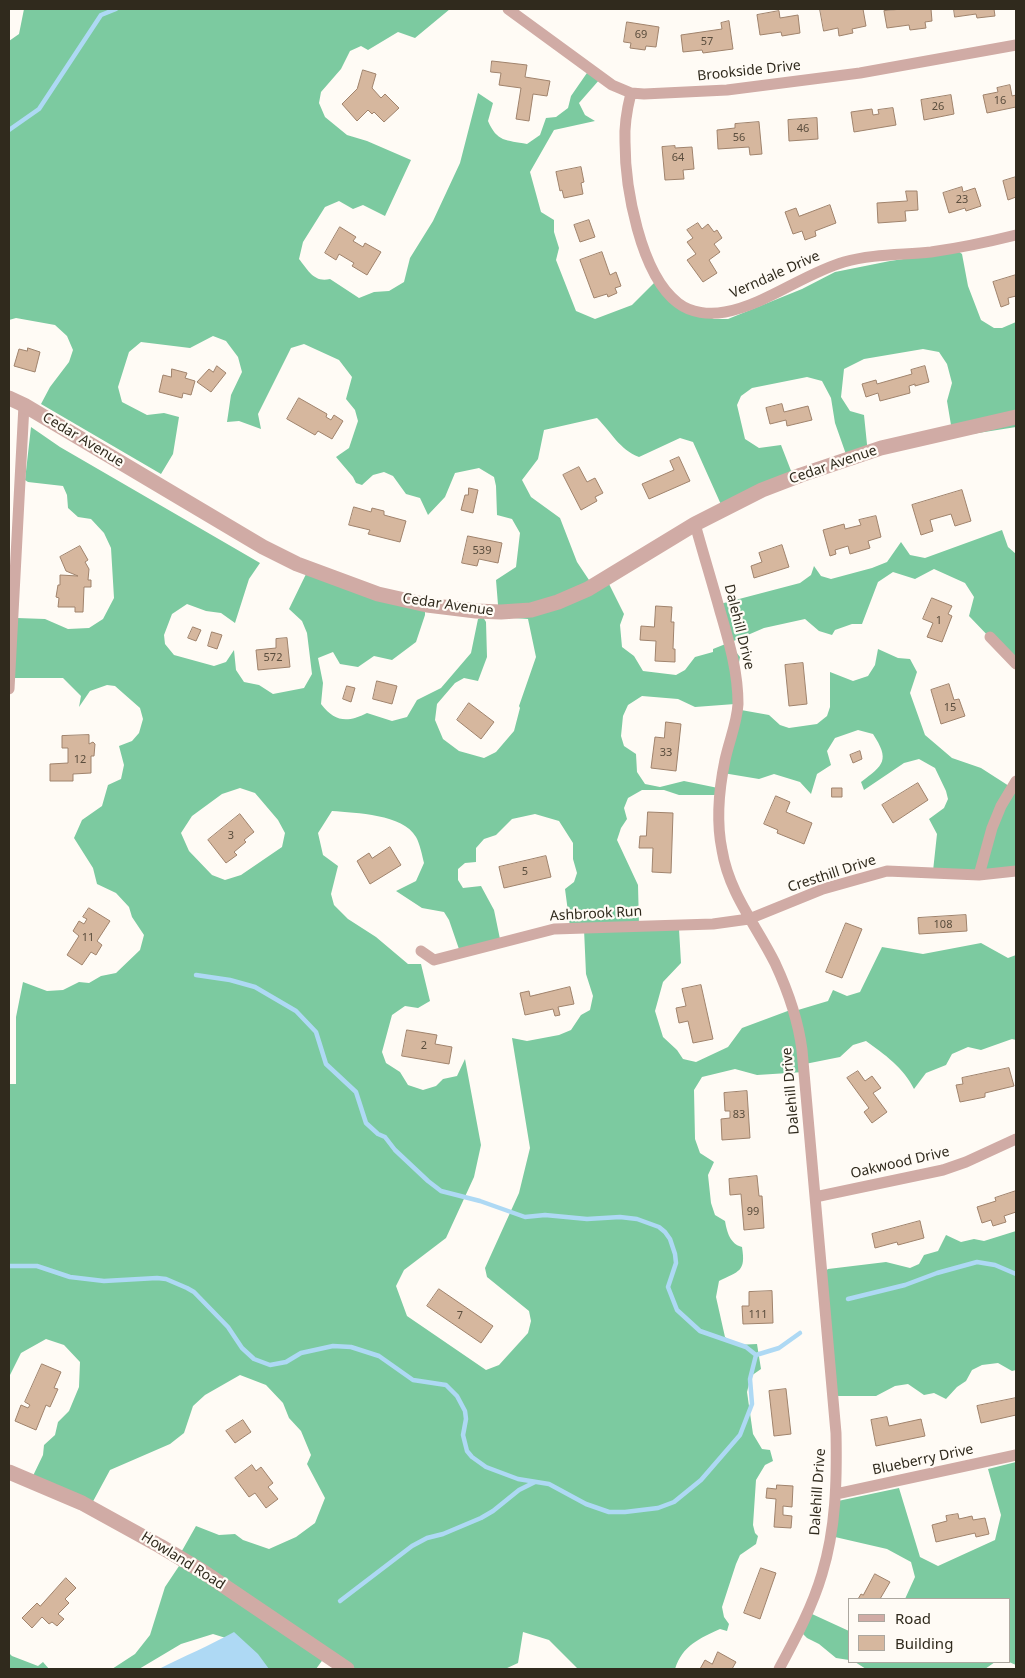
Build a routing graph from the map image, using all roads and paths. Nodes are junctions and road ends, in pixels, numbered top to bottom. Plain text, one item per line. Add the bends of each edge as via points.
1 (508, 9) edge
2 (1016, 45) edge
3 (631, 93) junction
4 (1016, 235) edge
5 (9, 398) edge
6 (24, 405) junction
7 (1016, 417) edge
8 (695, 524) junction
9 (990, 638) dead end
10 (1016, 664) edge
11 (9, 689) edge
12 (1016, 781) edge
13 (1016, 871) edge
14 (979, 875) junction
15 (749, 919) junction
16 (421, 951) dead end
17 (1016, 1139) edge
18 (815, 1197) junction
19 (1016, 1455) edge
20 (9, 1472) edge
21 (836, 1494) junction
22 (347, 1669) edge
23 (779, 1669) edge

1 - 3 street, Brookside Drive via 612,85
2 - 3 street, Brookside Drive via 860,73 727,90
3 - 4 street, Verndale Drive via 626,115 626,167 638,230 657,279 679,304 694,311 707,314 726,312 860,258 939,250
5 - 6 street, Cedar Avenue
6 - 8 street, Cedar Avenue via 297,564 378,594 427,605 501,612 530,610 558,602 611,576
6 - 11 street
7 - 8 street, Cedar Avenue via 881,448 801,474
8 - 15 street, Dalehill Drive via 737,678 738,707 720,792 719,829 726,869
9 - 10 street
12 - 14 street via 992,828
13 - 14 street, Cresthill Drive
14 - 15 street, Cresthill Drive via 888,871 823,890
15 - 16 street, Ashbrook Run via 713,924 554,929 434,960
15 - 18 street, Dalehill Drive via 774,962 799,1026
17 - 18 street, Oakwood Drive via 943,1170
18 - 21 street, Dalehill Drive via 836,1433
19 - 21 street, Blueberry Drive
20 - 22 street, Howland Road via 82,1503 160,1546
21 - 23 street, Dalehill Drive via 822,1576

